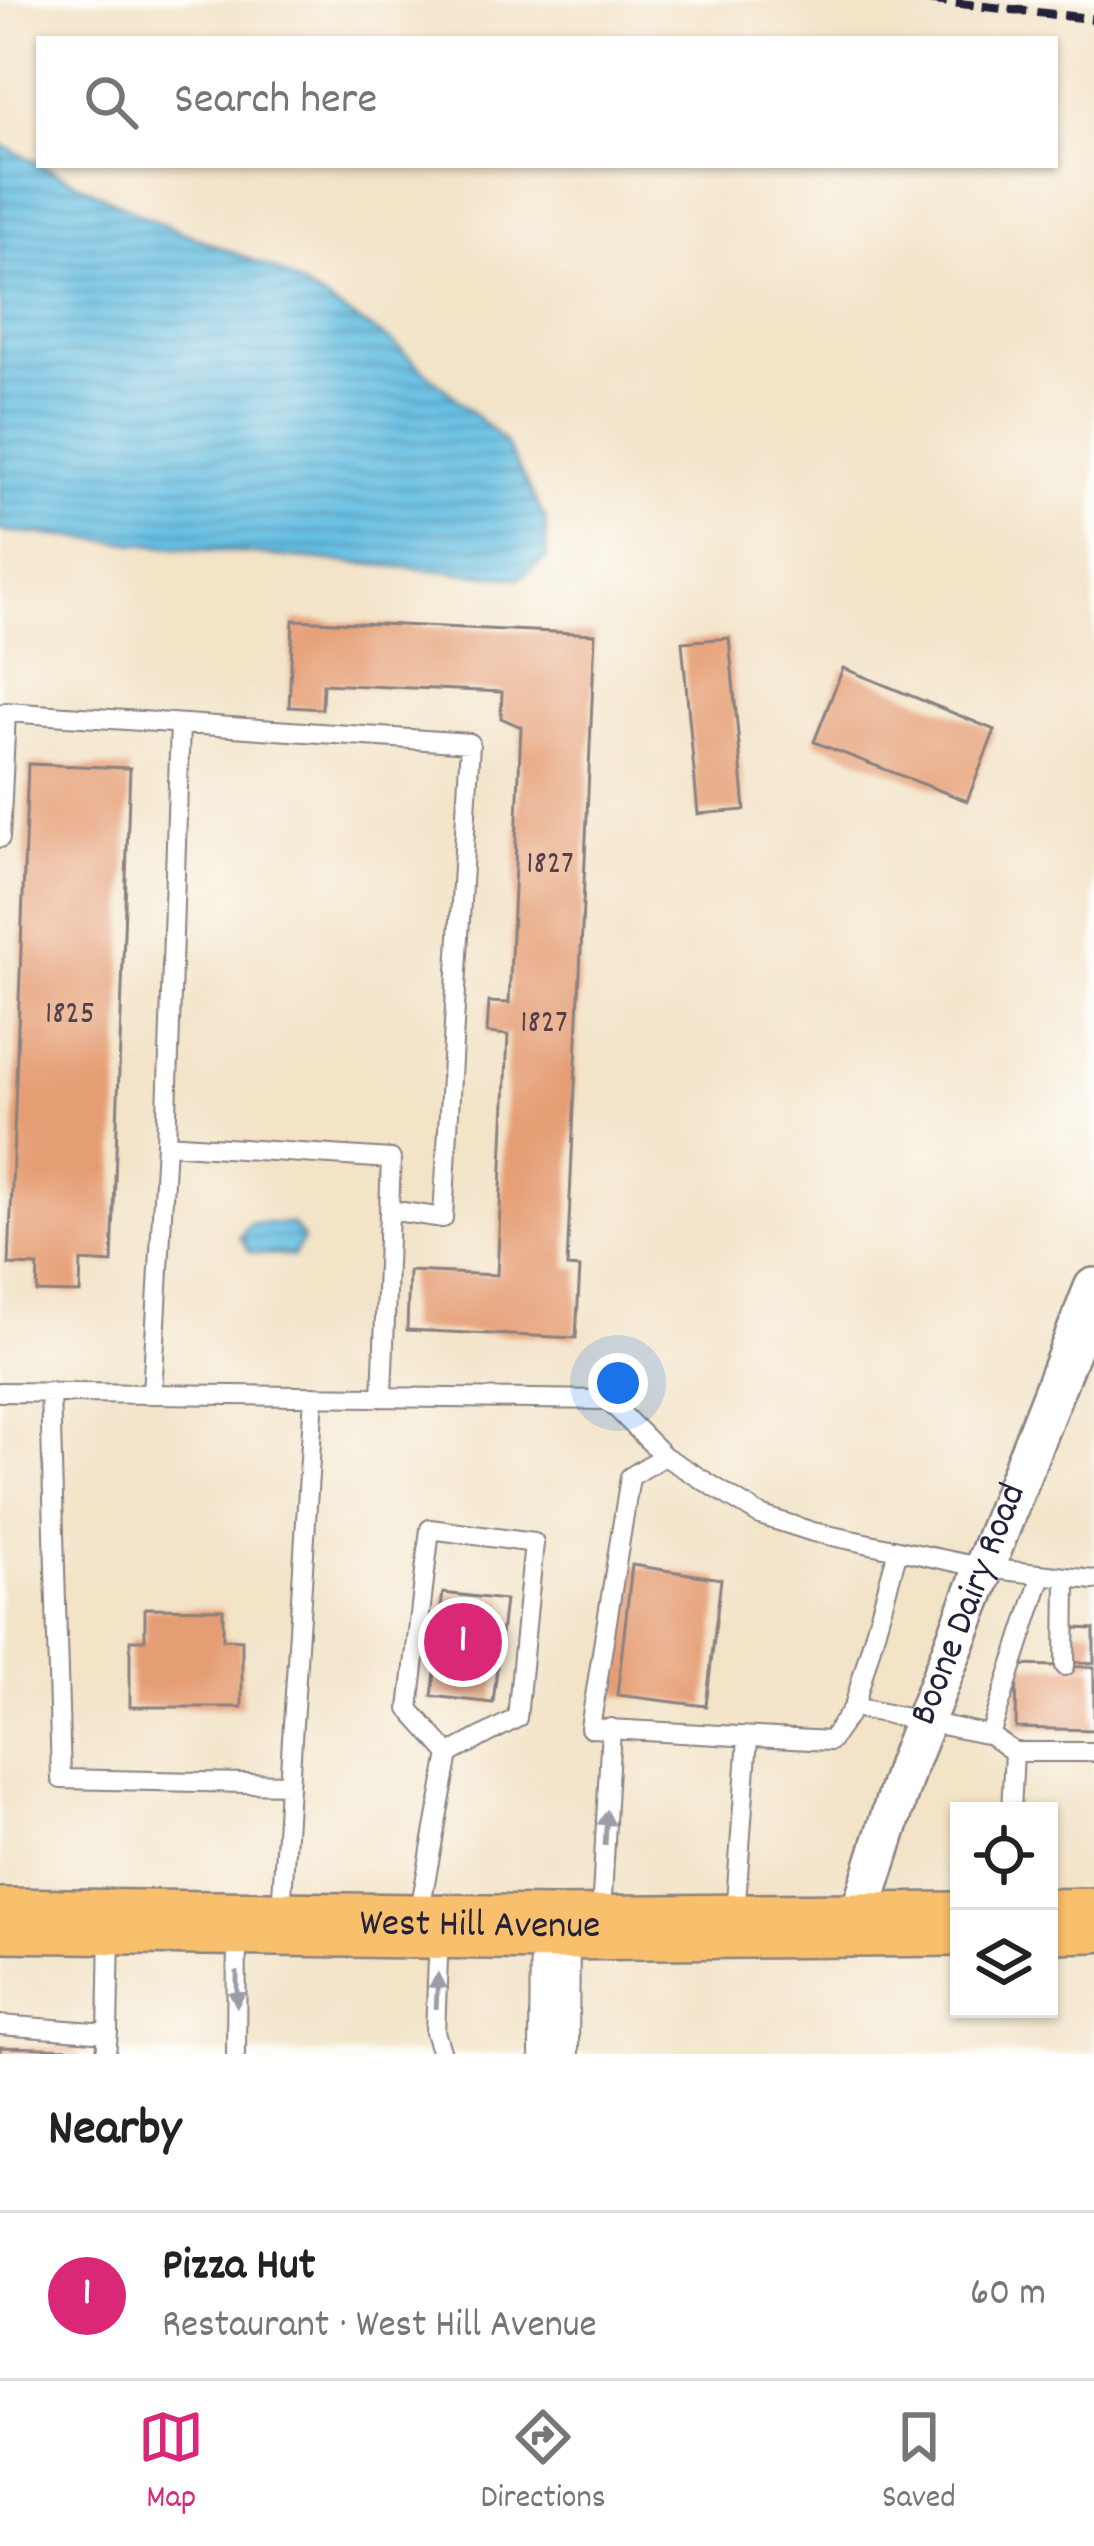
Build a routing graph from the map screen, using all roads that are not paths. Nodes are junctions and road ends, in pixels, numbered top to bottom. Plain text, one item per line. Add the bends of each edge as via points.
1 (180, 724) junction
2 (0, 838) edge
3 (166, 1144) junction
4 (389, 1210) junction
5 (1094, 1288) edge
6 (0, 1392) edge
7 (50, 1392) junction
8 (152, 1394) junction
9 (314, 1396) junction
10 (382, 1397) junction
11 (664, 1456) junction
12 (898, 1550) junction
13 (984, 1568) junction
14 (1042, 1575) junction
15 (1066, 1577) junction
16 (1094, 1580) edge
17 (1064, 1666) dead end
18 (854, 1707) junction
19 (925, 1720) junction
20 (611, 1729) junction
21 (1062, 1729) dead end
22 (991, 1735) junction
23 (748, 1738) junction
24 (1014, 1752) junction
25 (1061, 1752) junction
26 (1094, 1752) edge
27 (449, 1754) junction
28 (289, 1784) junction
29 (1011, 1802) edge
30 (0, 1920) edge
31 (1094, 1920) edge
32 (110, 1922) junction
33 (1058, 1922) edge
34 (259, 1924) junction
35 (950, 1924) edge
36 (428, 1927) junction
37 (734, 1927) junction
38 (856, 1927) junction
39 (578, 1928) junction
40 (1, 2025) edge
41 (56, 2027) junction
42 (108, 2033) junction
43 (2, 2047) edge
44 (56, 2049) dead end
45 (106, 2054) edge
46 (236, 2054) edge
47 (442, 2054) edge
48 (554, 2054) edge

1 - 2 lane via 7,712
1 - 3 lane
1 - 4 lane via 470,743 443,1218
3 - 4 lane via 391,1159
3 - 8 lane
4 - 10 lane
5 - 13 street, Boone Dairy Road
6 - 7 lane
7 - 8 lane
7 - 28 lane via 61,1779
8 - 9 lane
9 - 10 lane
9 - 28 lane
10 - 11 lane via 608,1400
11 - 12 lane via 760,1515
11 - 20 lane via 630,1477 590,1728
12 - 13 lane
12 - 18 lane
13 - 14 lane
13 - 19 street, Boone Dairy Road
14 - 15 lane
14 - 22 lane
15 - 16 lane
15 - 17 lane
18 - 19 lane
18 - 23 lane via 830,1741
19 - 22 lane
19 - 38 street, Boone Dairy Road
20 - 23 lane
39 -> 20 lane
21 - 25 lane
22 - 24 lane
23 - 37 lane
24 - 25 lane
24 - 29 lane
25 - 26 lane
27 - 27 lane via 517,1718 534,1543 430,1529 410,1709
27 - 36 lane
28 - 34 lane
30 - 32 highway, West Hill Avenue
31 - 33 highway
32 - 34 highway, West Hill Avenue
32 - 42 lane
34 - 36 highway, West Hill Avenue
34 -> 46 lane
35 - 38 highway, West Hill Avenue
36 - 39 highway, West Hill Avenue
47 -> 36 lane
37 - 38 highway, West Hill Avenue
37 - 39 highway, West Hill Avenue
39 - 48 street
40 - 41 lane
40 - 43 lane
41 - 42 lane
41 - 44 lane
42 - 45 lane

